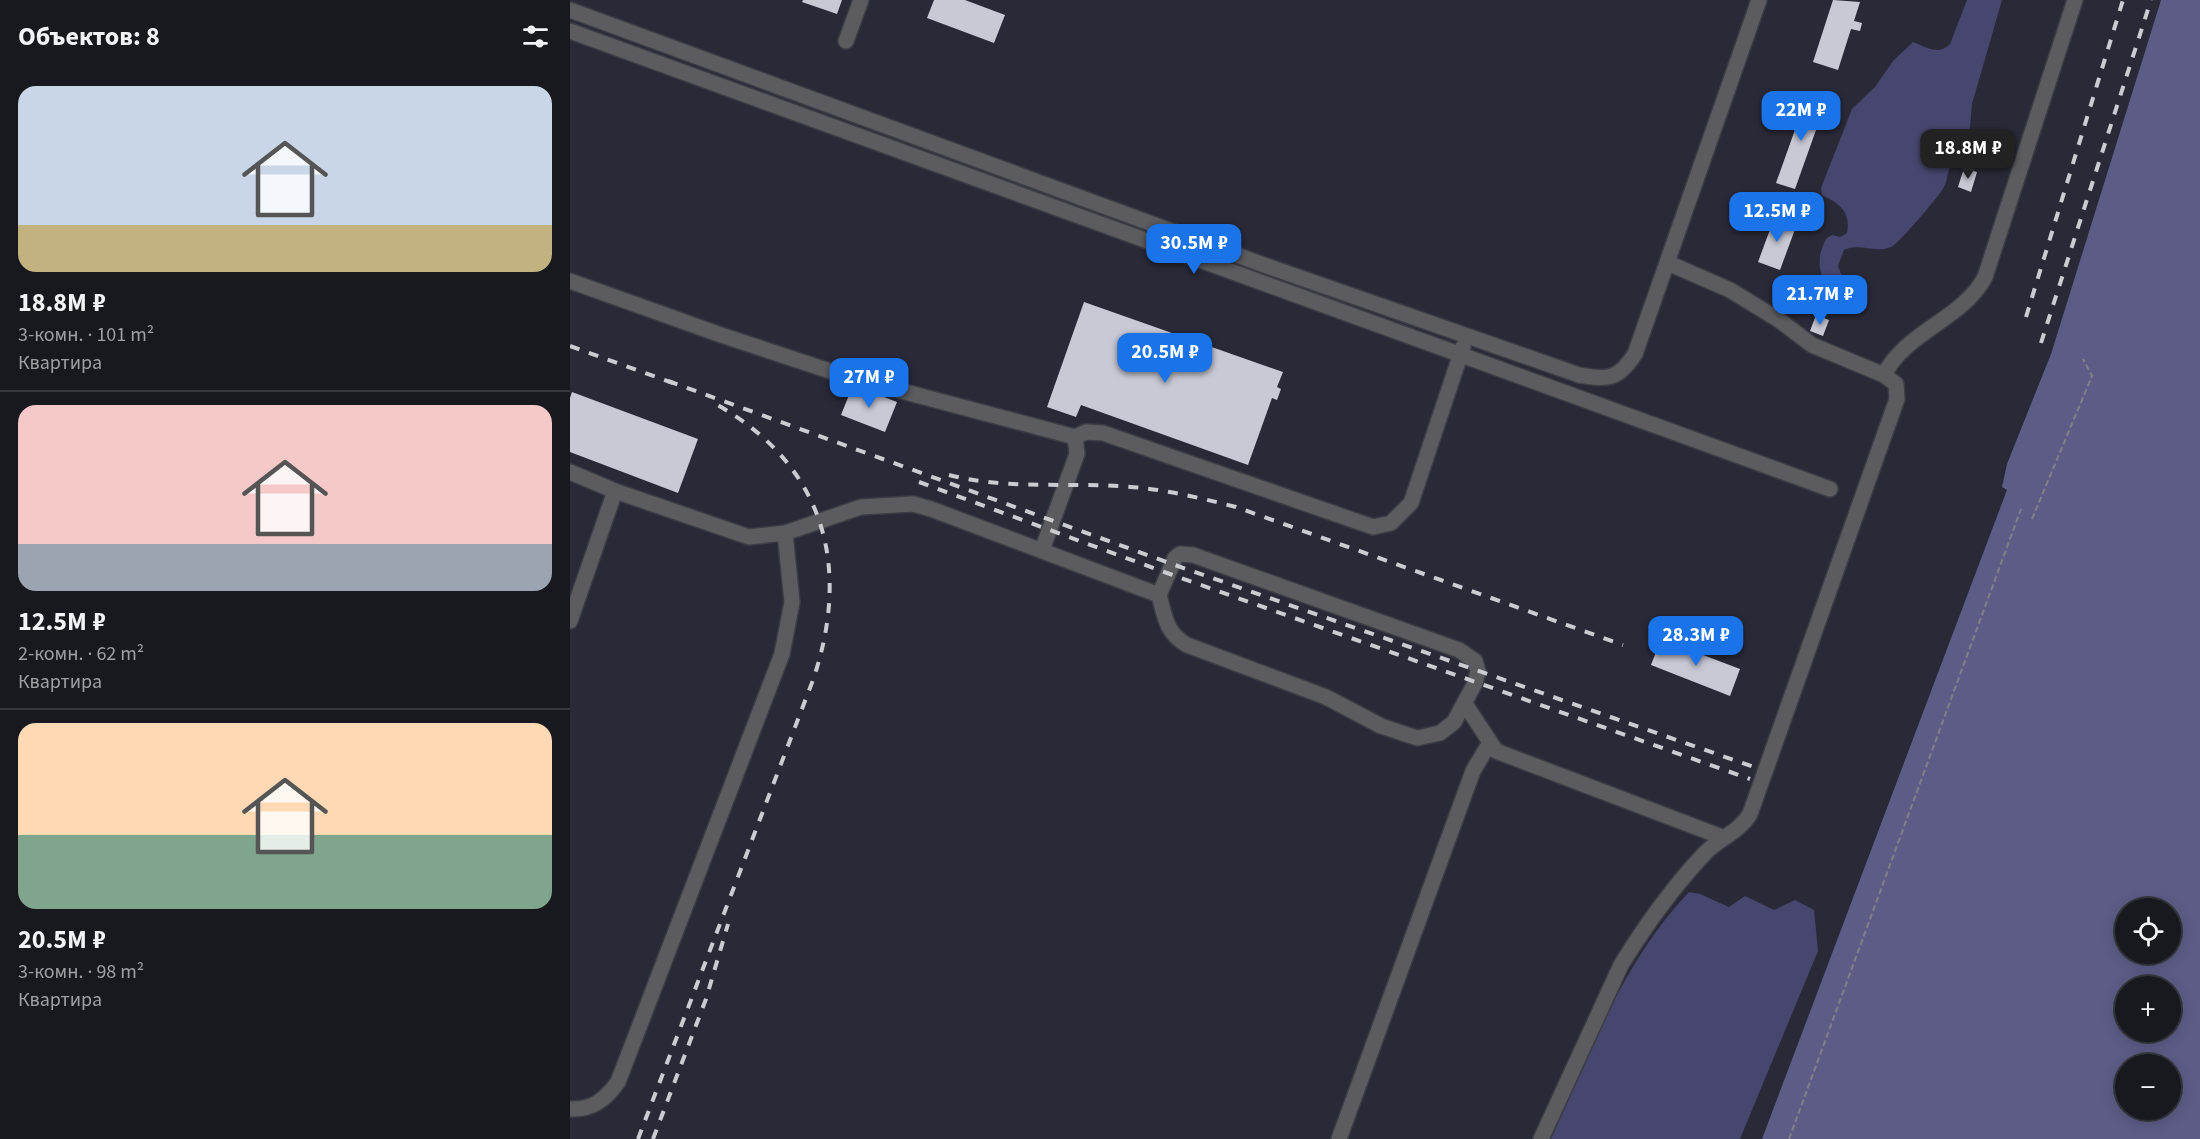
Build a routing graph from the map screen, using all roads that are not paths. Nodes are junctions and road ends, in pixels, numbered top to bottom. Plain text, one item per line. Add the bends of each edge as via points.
1 (861, 0) edge
2 (1759, 0) edge
3 (2074, 0) edge
4 (570, 10) edge
5 (570, 31) edge
6 (846, 41) dead end
7 (1668, 262) junction
8 (570, 281) edge
9 (1467, 336) junction
10 (1461, 354) junction
11 (1884, 375) junction
12 (1075, 437) junction
13 (570, 472) edge
14 (1830, 489) dead end
15 (615, 491) junction
16 (785, 533) junction
17 (1042, 550) junction
18 (1159, 595) junction
19 (570, 621) edge
20 (1465, 704) junction
21 (1489, 744) junction
22 (1722, 837) junction
23 (570, 1109) edge
24 (1339, 1139) edge
25 (1541, 1139) edge

1 - 6 street
2 - 7 street
3 - 11 street via 1985,277 1967,301 1898,354
4 - 9 street
5 - 10 street
7 - 9 street via 1635,354 1616,376 1604,379 1579,375 1512,347
7 - 11 street via 1730,290 1824,351
8 - 12 street via 845,375
9 - 10 street
10 - 12 street via 1411,503 1398,518 1381,526 1363,525 1103,433 1086,432
10 - 14 street
11 - 22 street via 1896,384 1895,406 1755,803 1743,824
12 - 17 street via 1077,454
13 - 15 street
15 - 16 street via 749,537
15 - 19 street
16 - 17 street via 861,507 913,504
16 - 23 street via 792,602 782,654 618,1082 594,1106
17 - 18 street
18 - 20 street via 1168,629 1186,645 1326,697 1403,735 1423,737 1440,733 1454,722
18 - 20 street via 1175,558 1186,553 1448,646 1467,654 1478,671
20 - 21 street
21 - 22 street via 1509,758
21 - 24 street via 1473,771
22 - 25 street via 1698,862 1621,965

